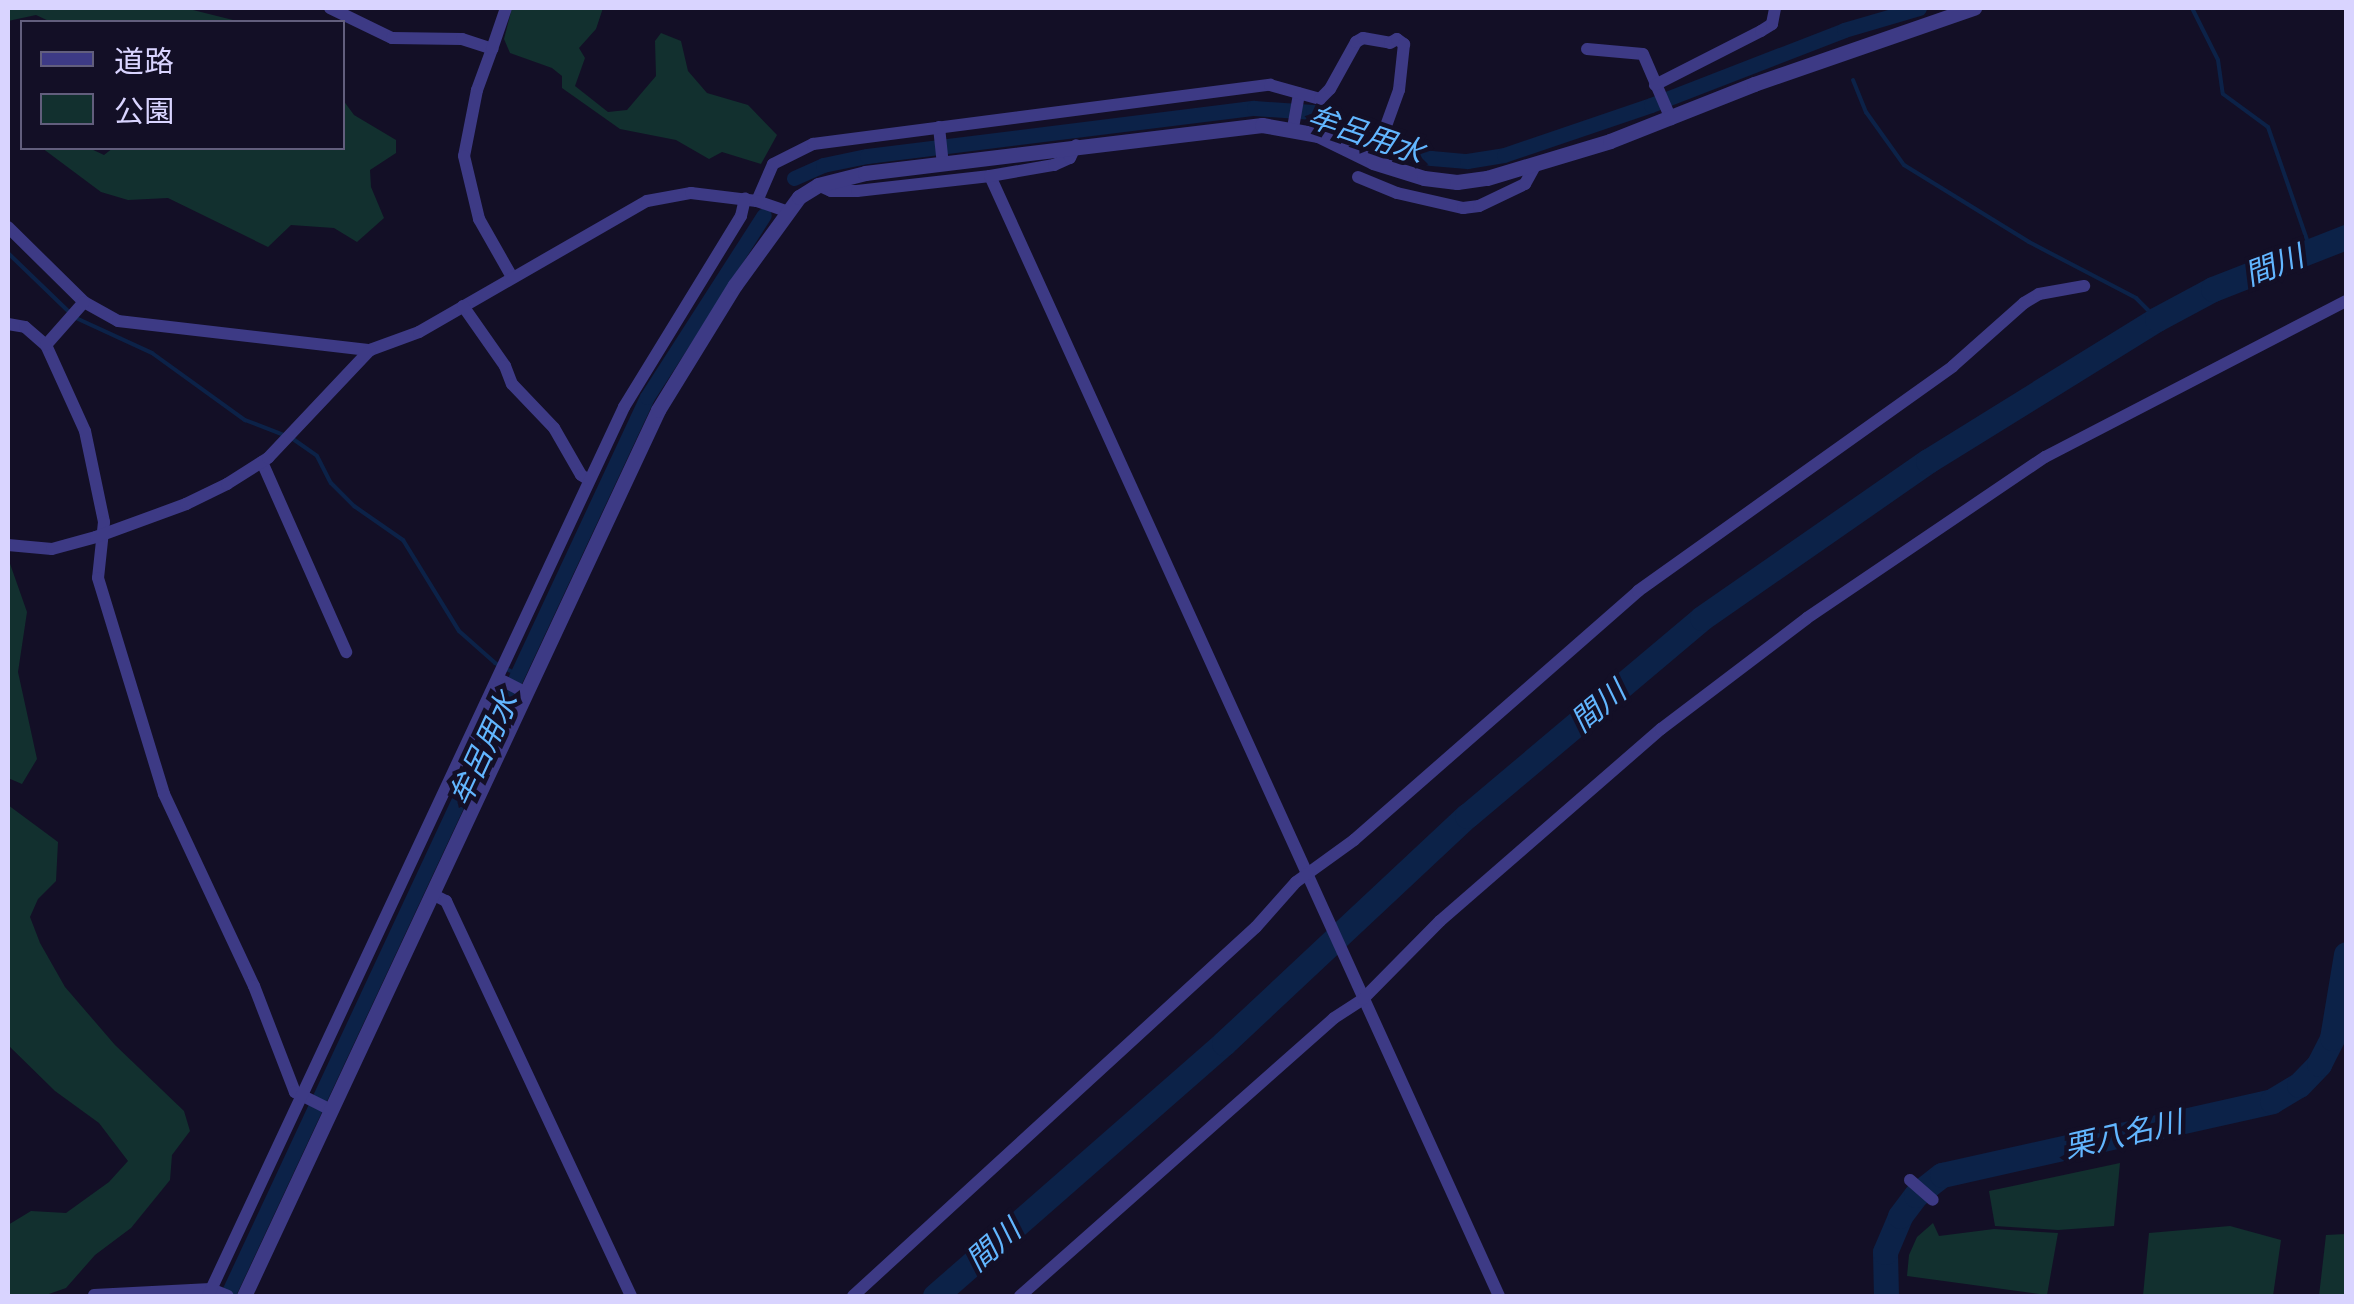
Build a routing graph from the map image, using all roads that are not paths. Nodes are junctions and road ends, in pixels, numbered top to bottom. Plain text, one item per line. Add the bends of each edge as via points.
1 (330, 8) edge
2 (506, 8) edge
3 (1775, 8) edge
4 (1974, 8) edge
5 (1954, 11) edge
6 (492, 48) junction
7 (1586, 50) dead end
8 (1656, 88) junction
9 (1298, 98) junction
10 (1666, 112) junction
11 (1294, 123) junction
12 (939, 131) junction
13 (1076, 145) junction
14 (943, 157) junction
15 (1375, 158) junction
16 (1535, 166) junction
17 (990, 176) junction
18 (1358, 177) dead end
19 (818, 185) junction
20 (751, 199) junction
21 (786, 210) junction
22 (8, 227) edge
23 (512, 277) junction
24 (2084, 286) dead end
25 (2346, 300) edge
26 (464, 306) junction
27 (77, 312) junction
28 (8, 324) edge
29 (46, 345) junction
30 (370, 350) junction
31 (262, 462) junction
32 (589, 480) junction
33 (104, 534) junction
34 (8, 545) edge
35 (346, 652) dead end
36 (502, 674) junction
37 (524, 692) junction
38 (1309, 876) junction
39 (432, 894) junction
40 (1360, 996) junction
41 (305, 1098) junction
42 (328, 1109) junction
43 (1910, 1180) dead end
44 (1931, 1198) dead end
45 (216, 1293) edge
46 (94, 1295) edge
47 (244, 1296) edge
48 (631, 1296) edge
49 (853, 1296) edge
50 (1020, 1296) edge
51 (1499, 1296) edge

1 - 6 street via 392,38 462,39
2 - 6 street
3 - 8 street via 1772,24
4 - 5 street
5 - 10 street
6 - 23 street via 464,156 479,218
7 - 8 street via 1643,54
8 - 10 street
9 - 11 street
9 - 12 street via 1270,85
9 - 15 street via 1325,97 1363,38 1404,44 1400,90
10 - 16 street
11 - 13 street
11 - 15 street
12 - 14 street
12 - 20 street via 834,140 788,155
13 - 14 street
13 - 17 street via 1070,158 1054,165
14 - 19 street
15 - 16 street via 1424,178 1457,182
16 - 18 street via 1525,184 1463,208
17 - 19 street via 857,191
17 - 38 street
19 - 21 street
20 - 21 street
20 - 23 street via 691,193 647,201
20 - 32 street via 647,364
21 - 37 street via 658,410
22 - 27 street
23 - 26 street
24 - 38 street via 2024,303 1953,366 1638,591
25 - 40 street via 2045,457 1807,618 1661,728
26 - 30 street
26 - 32 street via 512,384 554,428
27 - 29 street
27 - 30 street via 142,326
28 - 29 street via 25,327
29 - 33 street via 85,431
30 - 31 street
31 - 33 street via 186,504
31 - 35 street
32 - 36 street
33 - 34 street via 52,549
33 - 41 street via 98,578 164,794 254,986 295,1092
36 - 37 street
36 - 41 street
37 - 39 street
38 - 40 street
38 - 49 street
39 - 42 street
39 - 48 street via 446,901
40 - 50 street
40 - 51 street
41 - 42 street
41 - 45 street
42 - 47 street
43 - 44 street
45 - 46 street

